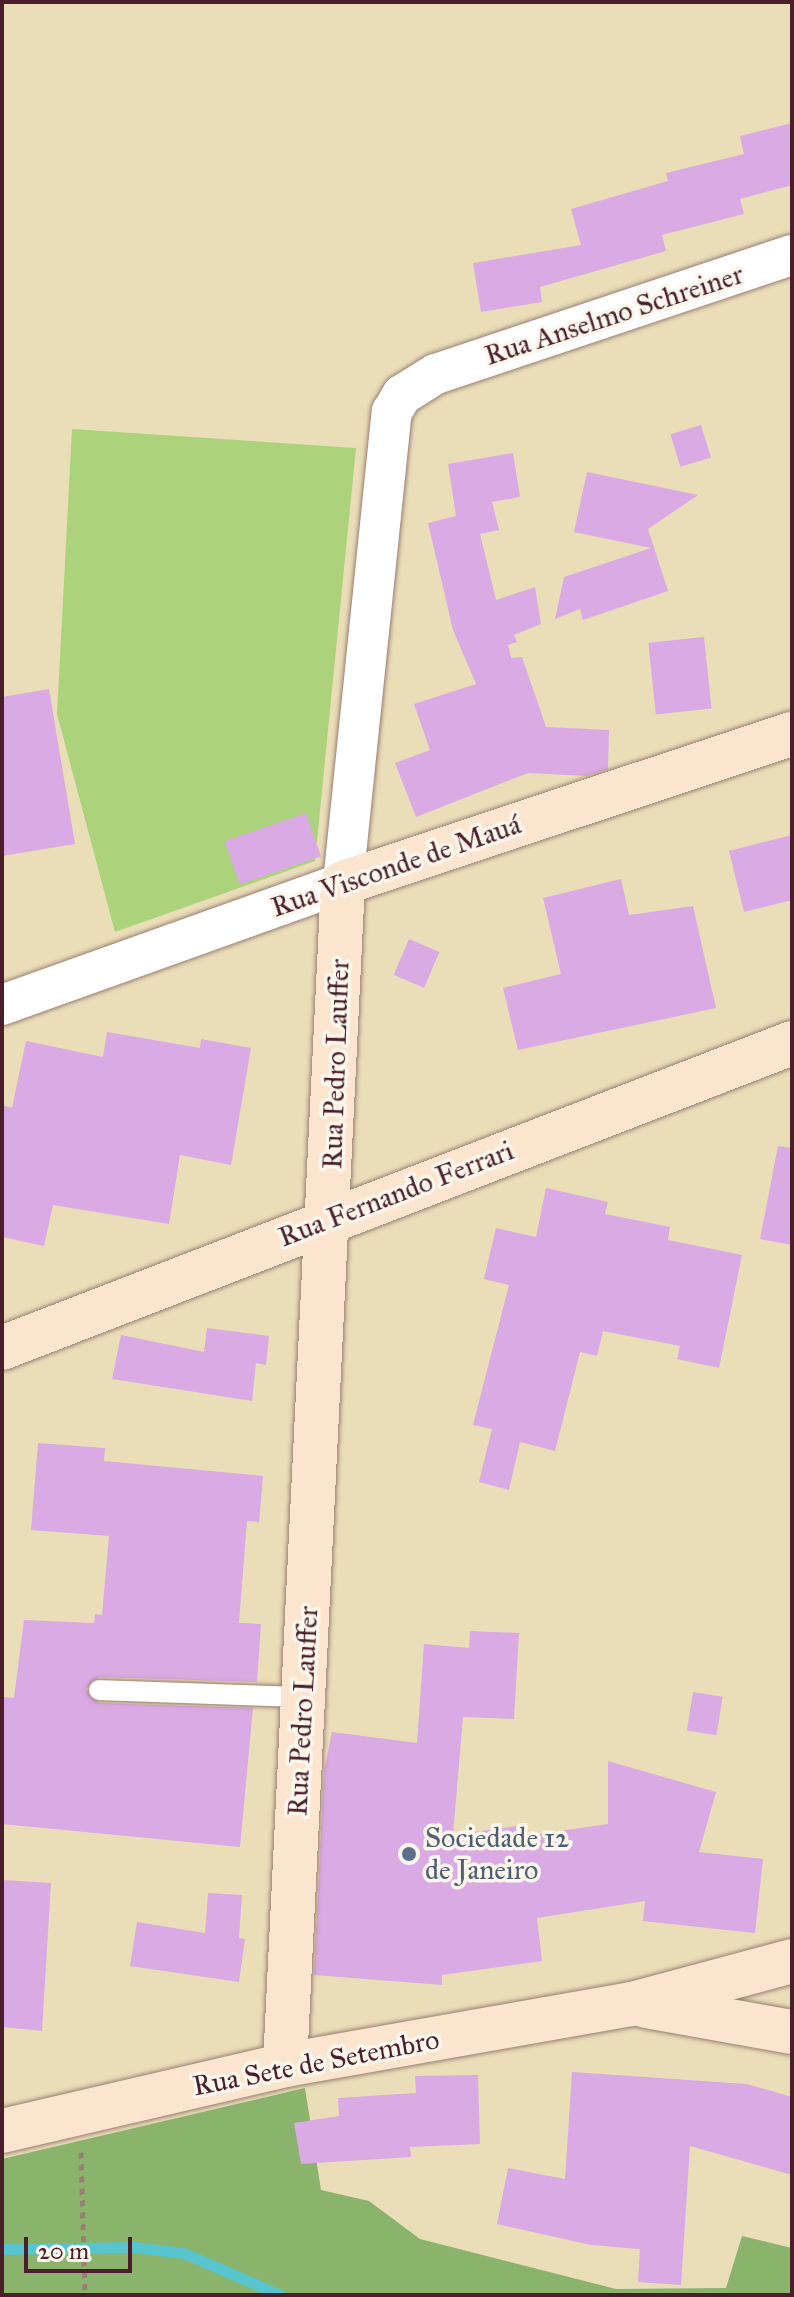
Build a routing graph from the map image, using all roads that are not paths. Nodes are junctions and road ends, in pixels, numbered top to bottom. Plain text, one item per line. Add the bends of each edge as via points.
1 (792, 255) edge
2 (436, 374) joint
3 (792, 734) edge
4 (343, 883) junction
5 (2, 1005) edge
6 (792, 1043) edge
7 (330, 1219) junction
8 (2, 1348) edge
9 (99, 1690) dead end
10 (304, 1697) junction
11 (792, 1961) edge
12 (632, 2004) junction
13 (792, 2032) edge
14 (285, 2065) junction
15 (2, 2131) edge

1 - 2 street, Rua Anselmo Schreiner
2 - 4 street, Rua Pedro Lauffer via 402,395 392,412
3 - 4 main road, Rua Visconde de Mauá
4 - 5 street, Rua Visconde de Mauá
4 - 7 main road, Rua Pedro Lauffer
6 - 7 main road, Rua Fernando Ferrari
7 - 8 main road, Rua Fernando Ferrari
7 - 10 main road, Rua Pedro Lauffer
9 - 10 lane
10 - 14 main road, Rua Pedro Lauffer
11 - 12 main road, Rua Sete de Setembro
12 - 13 main road, Rua Sete de Setembro
12 - 14 main road, Rua Sete de Setembro
14 - 15 main road, Rua Sete de Setembro

